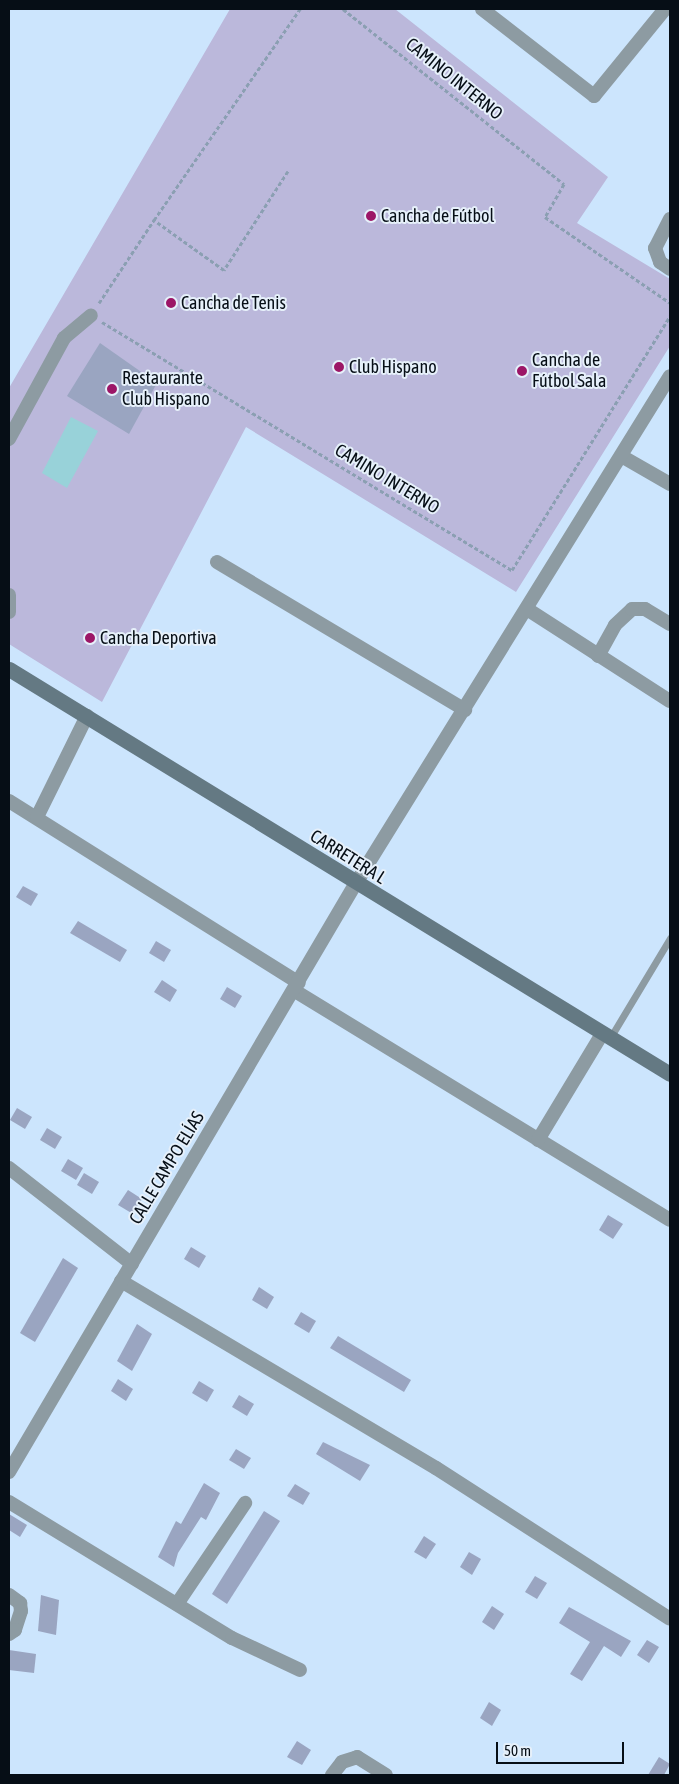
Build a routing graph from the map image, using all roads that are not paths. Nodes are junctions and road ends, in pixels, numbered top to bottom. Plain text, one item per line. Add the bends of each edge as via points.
1 (482, 9) edge
2 (665, 9) edge
3 (670, 219) edge
4 (670, 269) edge
5 (91, 315) road end
6 (670, 376) edge
7 (9, 439) edge
8 (623, 457) junction
9 (670, 484) edge
10 (217, 562) dead end
11 (9, 595) edge
12 (527, 610) junction
13 (9, 612) edge
14 (670, 624) edge
15 (598, 656) junction
16 (9, 669) edge
17 (670, 701) edge
18 (465, 710) junction
19 (87, 716) junction
20 (9, 801) edge
21 (37, 817) junction
22 (356, 883) junction
23 (670, 938) edge
24 (297, 987) junction
25 (606, 1036) junction
26 (670, 1074) edge
27 (538, 1140) junction
28 (9, 1168) edge
29 (670, 1220) edge
30 (132, 1264) junction
31 (121, 1281) junction
32 (9, 1472) edge
33 (9, 1502) edge
34 (245, 1503) dead end
35 (9, 1595) edge
36 (177, 1604) junction
37 (670, 1619) edge
38 (9, 1634) edge
39 (300, 1670) dead end
40 (332, 1775) edge
41 (386, 1775) edge

1 - 2 street via 594,96
3 - 4 street via 655,248 660,262
5 - 7 street via 64,338
6 - 8 street, CALLE CAMPO ELÍAS
8 - 9 street
8 - 12 street, CALLE CAMPO ELÍAS
10 - 18 street
11 - 13 street
12 - 15 street
12 - 18 street, CALLE CAMPO ELÍAS
14 - 15 street via 645,610 632,609 615,625
15 - 17 street
16 - 19 street, CARRETERA L
18 - 22 street, CALLE CAMPO ELÍAS
19 - 21 street
19 - 22 street, CARRETERA L
20 - 21 street
21 - 24 street
22 - 24 street, CALLE CAMPO ELÍAS
22 - 25 street, CARRETERA L
23 - 25 lane
24 - 27 street
24 - 30 street, CALLE CAMPO ELÍAS
25 - 26 street, CARRETERA L
25 - 27 street
27 - 29 street
28 - 30 street
30 - 31 street, CALLE CAMPO ELÍAS
31 - 32 street, CALLE CAMPO ELÍAS
31 - 37 street via 436,1468
33 - 36 street
34 - 36 street
35 - 38 street via 20,1603 21,1611 15,1630
36 - 39 street via 232,1638
40 - 41 street via 342,1762 357,1757

